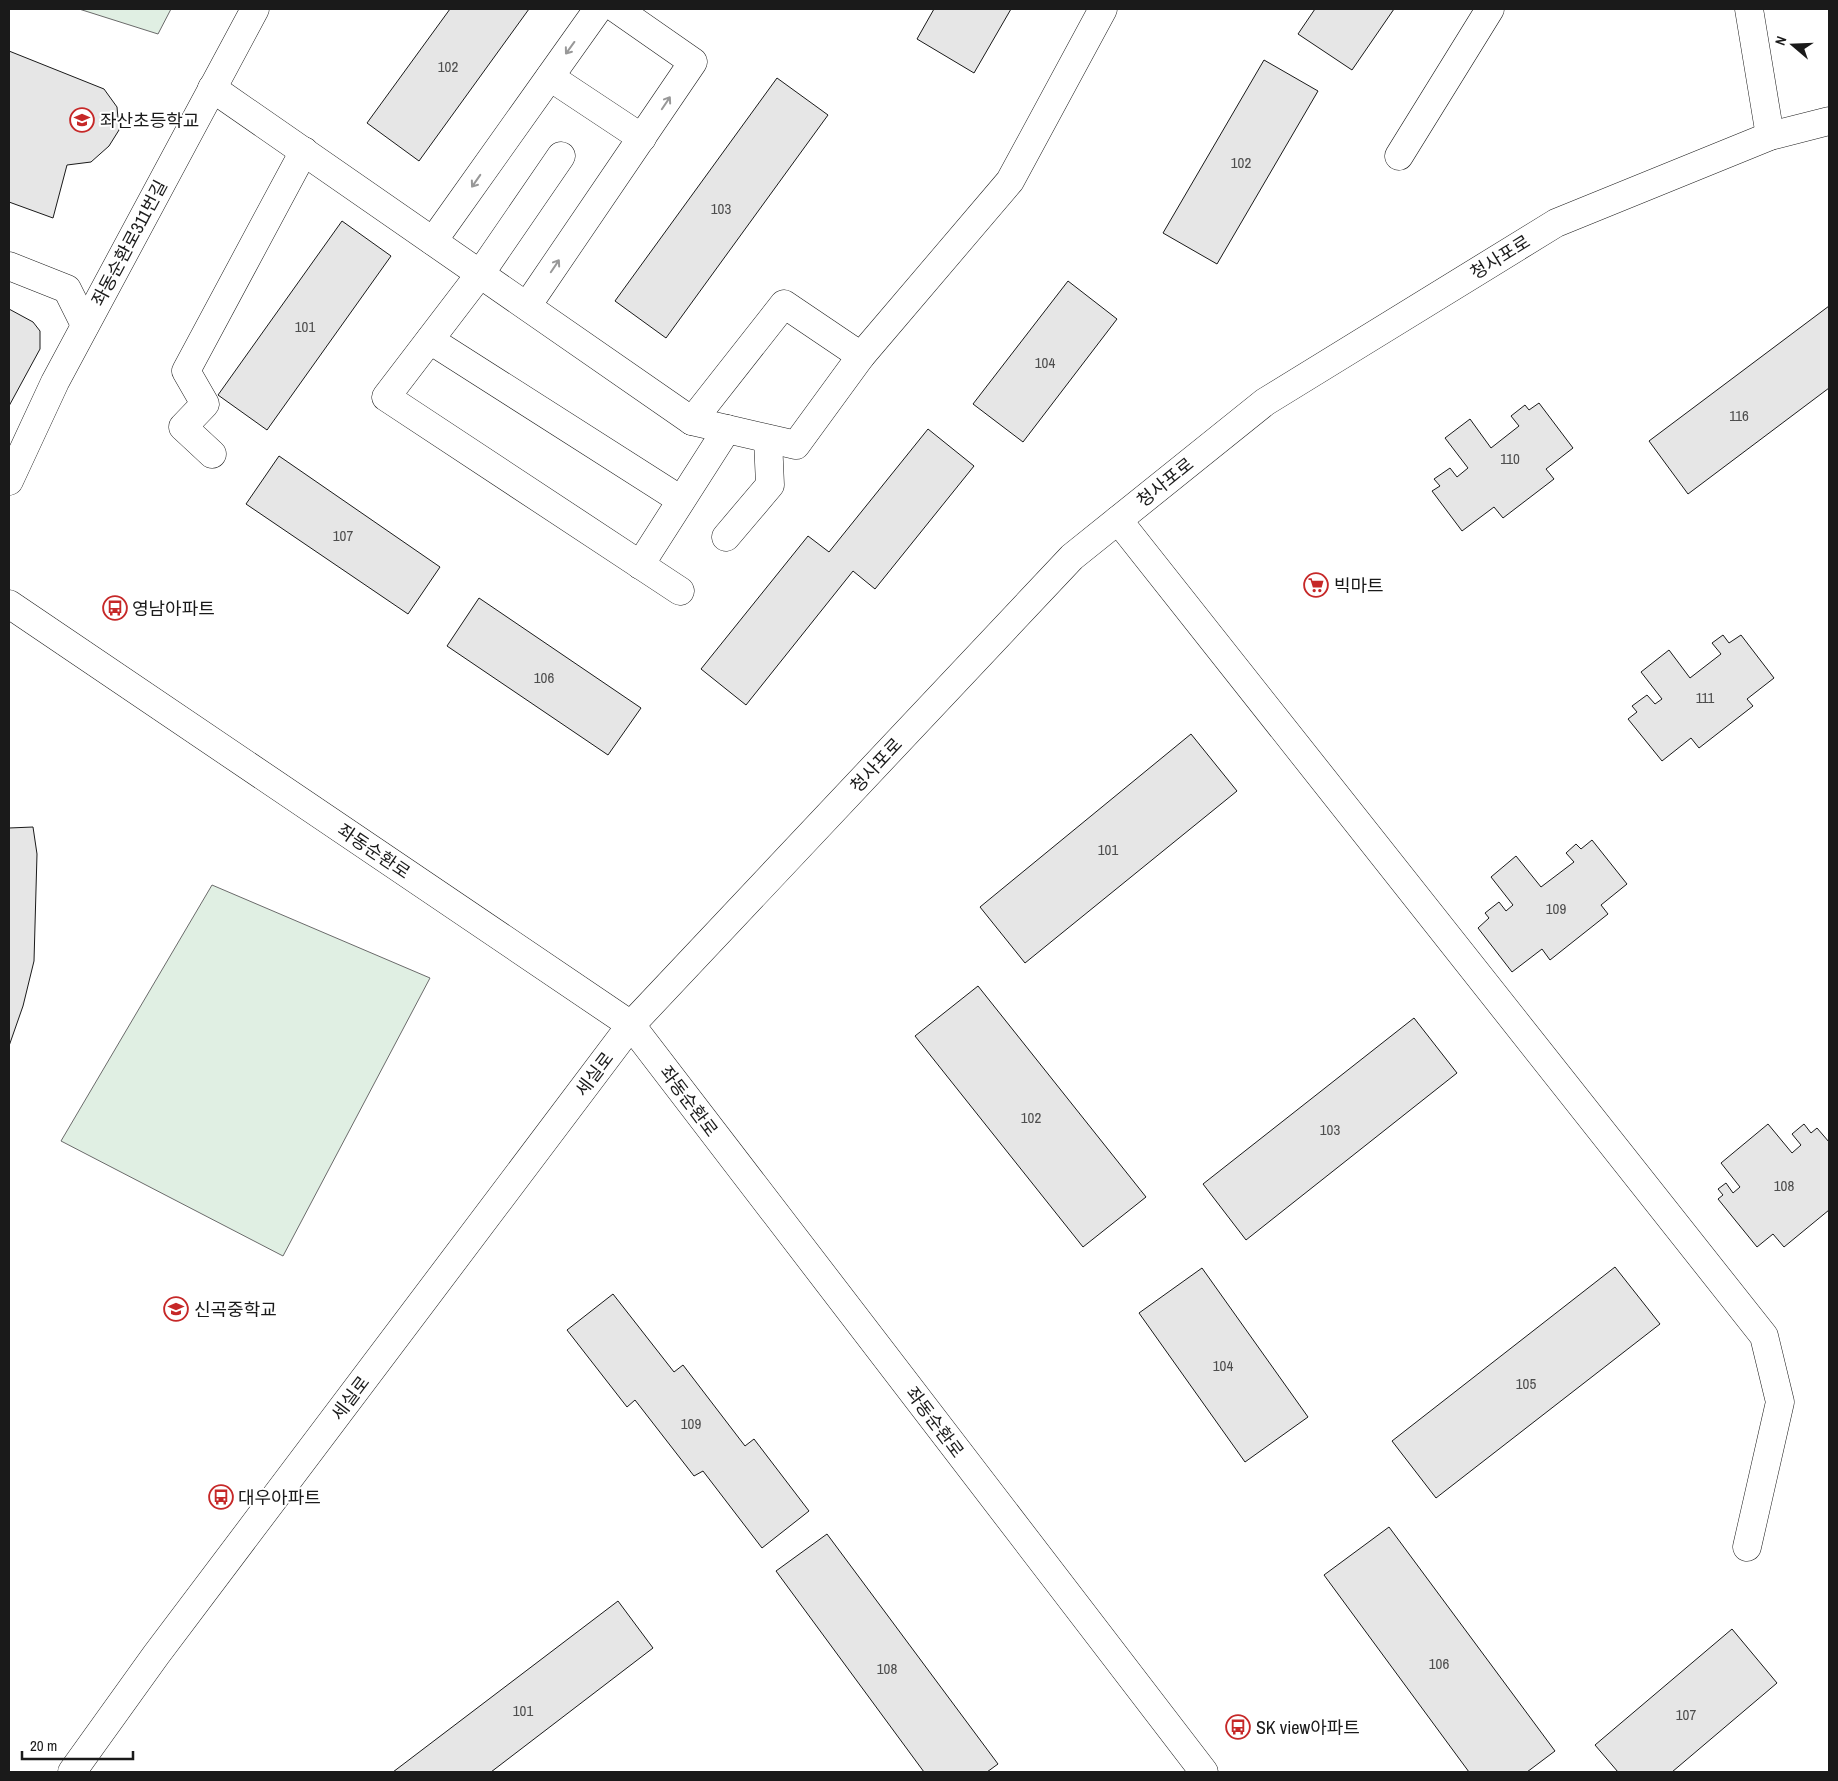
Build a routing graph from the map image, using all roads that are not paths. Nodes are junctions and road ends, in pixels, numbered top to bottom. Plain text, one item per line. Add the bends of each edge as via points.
1 (255, 9) edge
2 (598, 9) edge
3 (616, 9) edge
4 (1103, 9) edge
5 (1490, 9) edge
6 (1749, 9) edge
7 (550, 77) junction
8 (212, 88) junction
9 (1829, 121) edge
10 (1770, 136) junction
11 (642, 138) junction
12 (304, 151) junction
13 (561, 156) dead end
14 (1398, 156) dead end
15 (432, 241) junction
16 (9, 266) edge
17 (480, 274) junction
18 (527, 306) junction
19 (85, 325) junction
20 (430, 340) junction
21 (861, 356) junction
22 (692, 421) junction
23 (727, 429) junction
24 (768, 439) junction
25 (212, 454) dead end
26 (9, 480) edge
27 (682, 500) junction
28 (1118, 520) junction
29 (726, 537) dead end
30 (640, 565) junction
31 (680, 591) dead end
32 (9, 604) edge
33 (631, 1025) junction
34 (1747, 1547) dead end
35 (72, 1772) edge
36 (1204, 1772) edge

1 - 8 street, 좌동순환로311번길
2 -> 7 street
11 -> 3 street via 693,62
4 - 21 street via 1010,181
5 - 14 street
6 - 10 street
7 - 11 street
7 -> 15 street
8 - 12 street
8 - 19 street, 좌동순환로311번길
9 - 10 street, 청사포로
10 - 28 street, 청사포로 via 1556,223 1265,402
18 -> 11 street
12 - 15 street
12 - 25 street via 186,371 205,404 183,426
13 - 17 street
15 - 17 street
16 - 19 street via 67,289
17 - 18 street
17 - 20 street
18 - 22 street
19 - 26 street, 좌동순환로311번길
20 - 27 street
20 - 30 street via 386,398
21 - 22 street via 784,304
21 - 24 street via 796,445
22 - 23 street
23 - 24 street
23 - 27 street
24 - 29 street via 770,485
27 - 30 street
28 - 33 street, 청사포로 via 1072,557
28 - 34 street via 1764,1336 1780,1402
30 - 31 street
32 - 33 street, 좌동순환로
33 - 35 street, 세실로 via 156,1655
33 - 36 street, 좌동순환로

